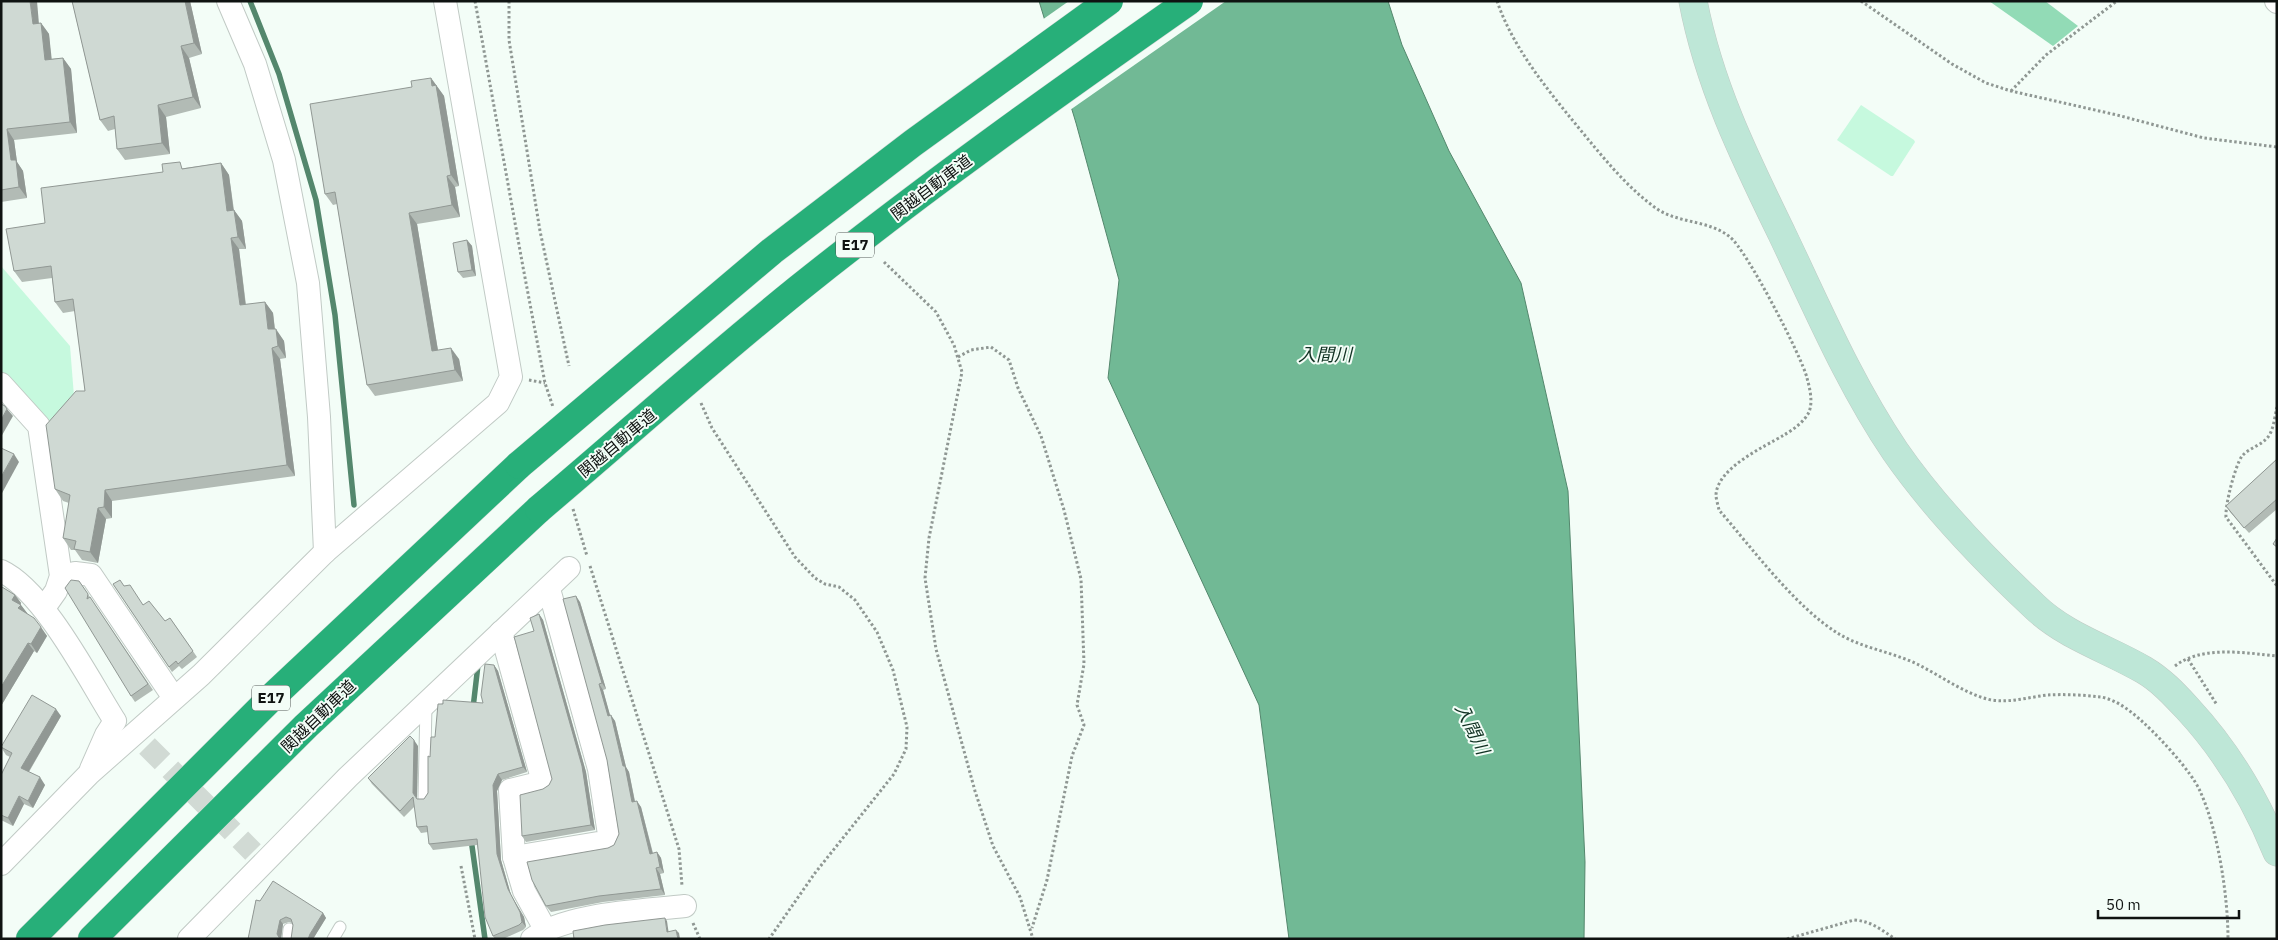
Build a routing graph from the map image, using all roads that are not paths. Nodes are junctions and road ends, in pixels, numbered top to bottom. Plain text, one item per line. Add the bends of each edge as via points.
1 (228, 1) edge
2 (445, 1) edge
3 (1109, 1) edge
4 (1189, 1) edge
5 (1693, 1) edge
6 (1, 384) edge
7 (325, 552) junction
8 (569, 568) dead end
9 (61, 576) junction
10 (6, 577) edge
11 (549, 589) junction
12 (44, 608) junction
13 (501, 632) junction
14 (174, 698) junction
15 (426, 705) junction
16 (89, 774) junction
17 (424, 798) edge
18 (2277, 852) edge
19 (514, 857) junction
20 (1, 864) edge
21 (685, 906) dead end
22 (340, 927) dead end
23 (539, 934) edge
24 (30, 939) edge
25 (92, 939) edge
26 (189, 939) edge
27 (333, 939) edge

1 - 7 street via 255,64 282,150 308,283 319,417
2 - 7 street via 511,377 498,403
3 - 24 highway, E17, bridge via 921,137 772,251 519,465 274,695
4 - 25 highway, 関越自動車道 / E17, bridge via 1075,80 805,284 539,509 306,726
5 - 18 street via 1704,55 1724,111 1856,386 1897,453 1968,538 2050,621 2145,670 2196,719 2232,764 2253,799
6 - 9 street via 38,426
7 - 14 street
8 - 11 street
9 - 12 street via 56,591
9 - 14 street via 91,575
10 - 12 street via 29,591
11 - 13 street
11 - 19 street via 600,768 610,841
12 - 16 street via 114,721
13 - 15 street
13 - 19 street via 543,782 510,790
14 - 16 street via 141,740
15 - 17 lane
15 - 26 street via 258,857
16 - 20 street
19 - 23 street
21 - 23 street via 604,916
22 - 27 lane

